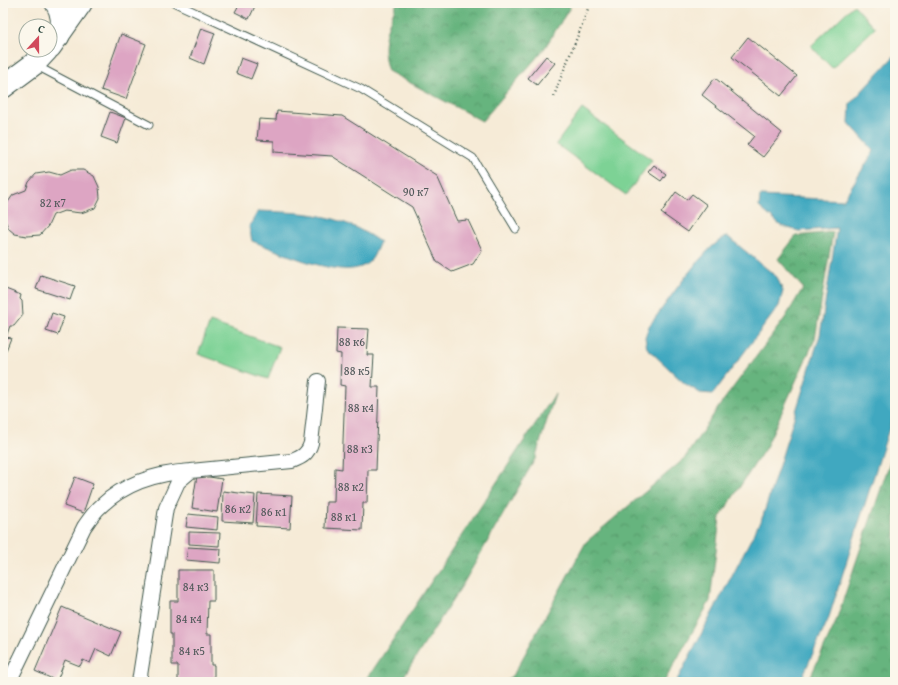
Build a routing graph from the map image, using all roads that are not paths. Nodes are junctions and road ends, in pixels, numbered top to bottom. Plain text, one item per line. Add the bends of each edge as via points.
1 (55, 3) edge
2 (81, 3) edge
3 (175, 3) edge
4 (58, 29) edge
5 (58, 35) edge
6 (37, 58) edge
7 (58, 58) edge
8 (3, 87) edge
9 (149, 125) dead end
10 (516, 229) dead end
11 (318, 380) dead end
12 (191, 471) junction
13 (9, 682) edge
14 (139, 682) edge

1 - 4 main road via 62,22
2 - 5 main road
3 - 10 lane via 361,89 473,158
6 - 8 main road
7 - 9 lane
11 - 12 street via 311,443 309,451 302,458
12 - 13 street via 168,472 145,479 122,489 100,506 84,528
12 - 14 street via 178,482 166,508

